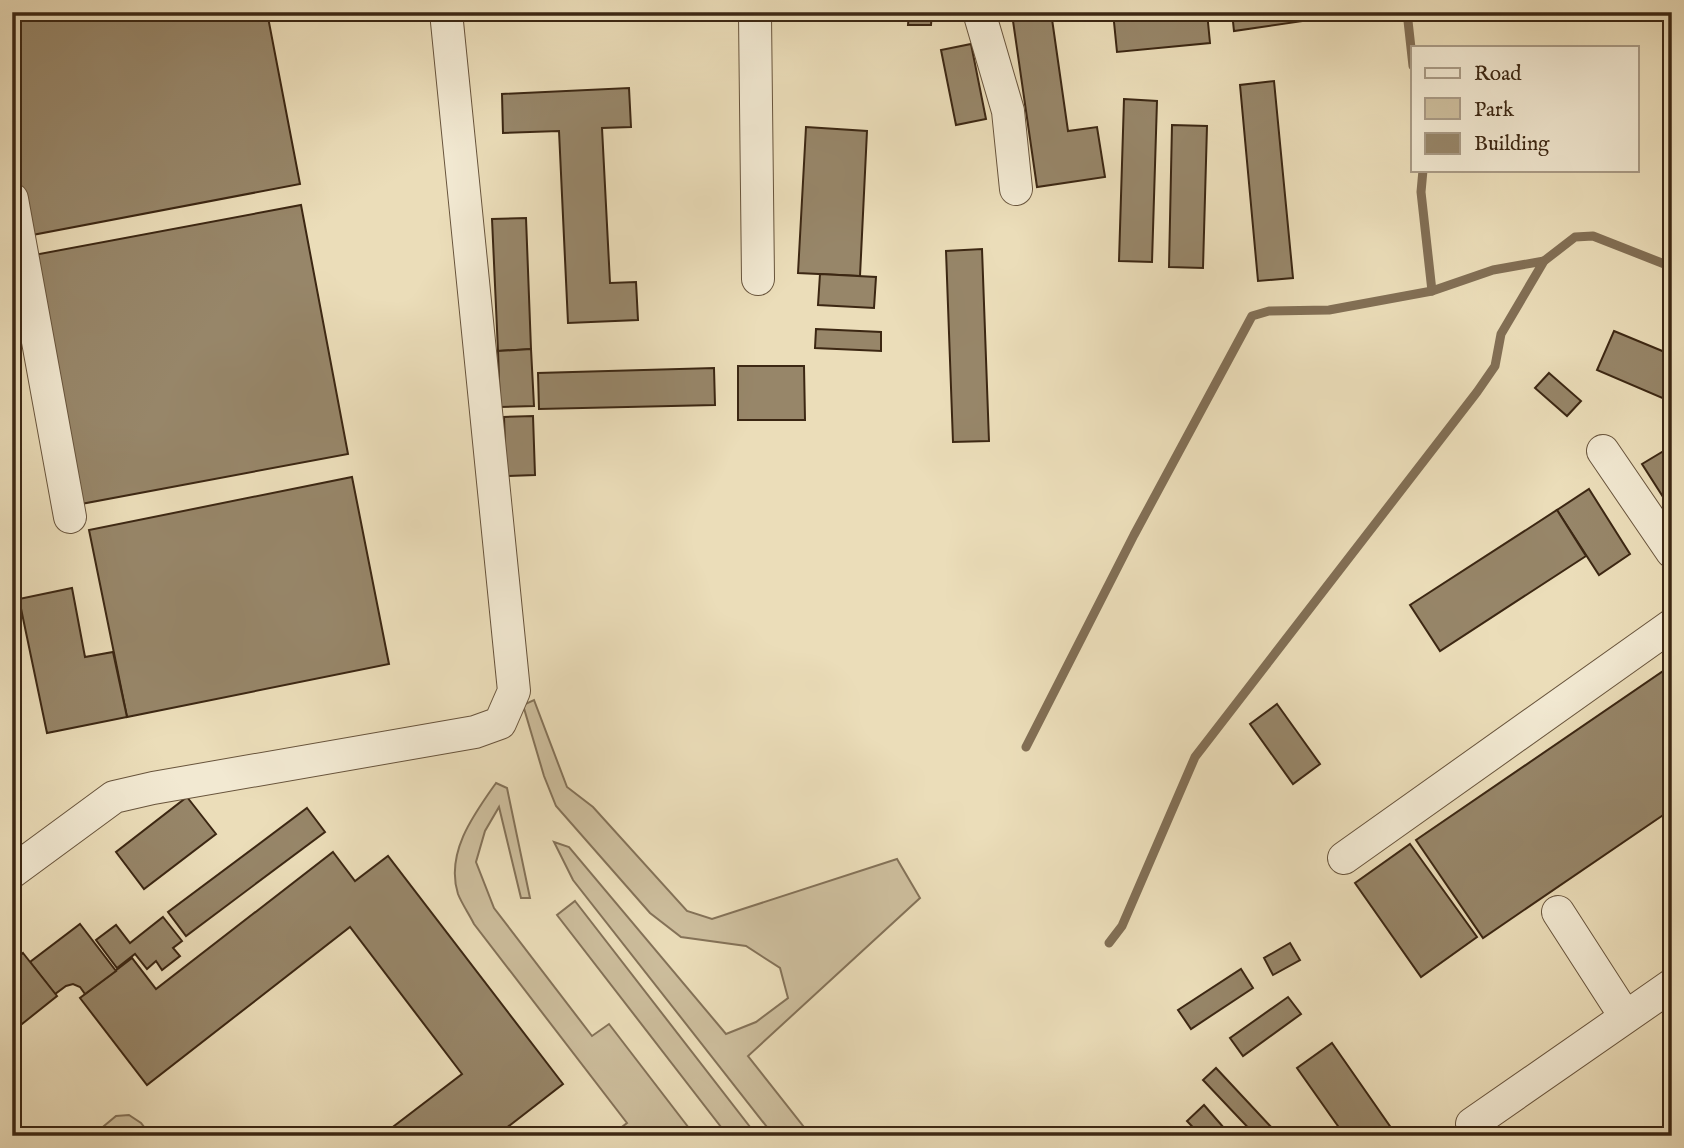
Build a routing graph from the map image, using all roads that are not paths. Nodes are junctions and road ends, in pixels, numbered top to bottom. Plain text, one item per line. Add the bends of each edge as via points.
1 (446, 12) edge
2 (752, 12) edge
3 (979, 12) edge
4 (1016, 189) dead end
5 (12, 199) edge
6 (758, 279) dead end
7 (1604, 451) dead end
8 (70, 517) dead end
9 (1672, 552) edge
10 (1672, 625) edge
11 (1344, 858) dead end
12 (12, 872) edge
13 (1558, 912) dead end
14 (1672, 985) edge
15 (1625, 1016) junction
16 (1472, 1124) dead end

1 - 12 street via 514,691 500,723 475,732 114,797
2 - 6 street
3 - 4 street via 1008,111
5 - 8 street
7 - 9 street
10 - 11 street
13 - 15 street
14 - 15 street
15 - 16 street

